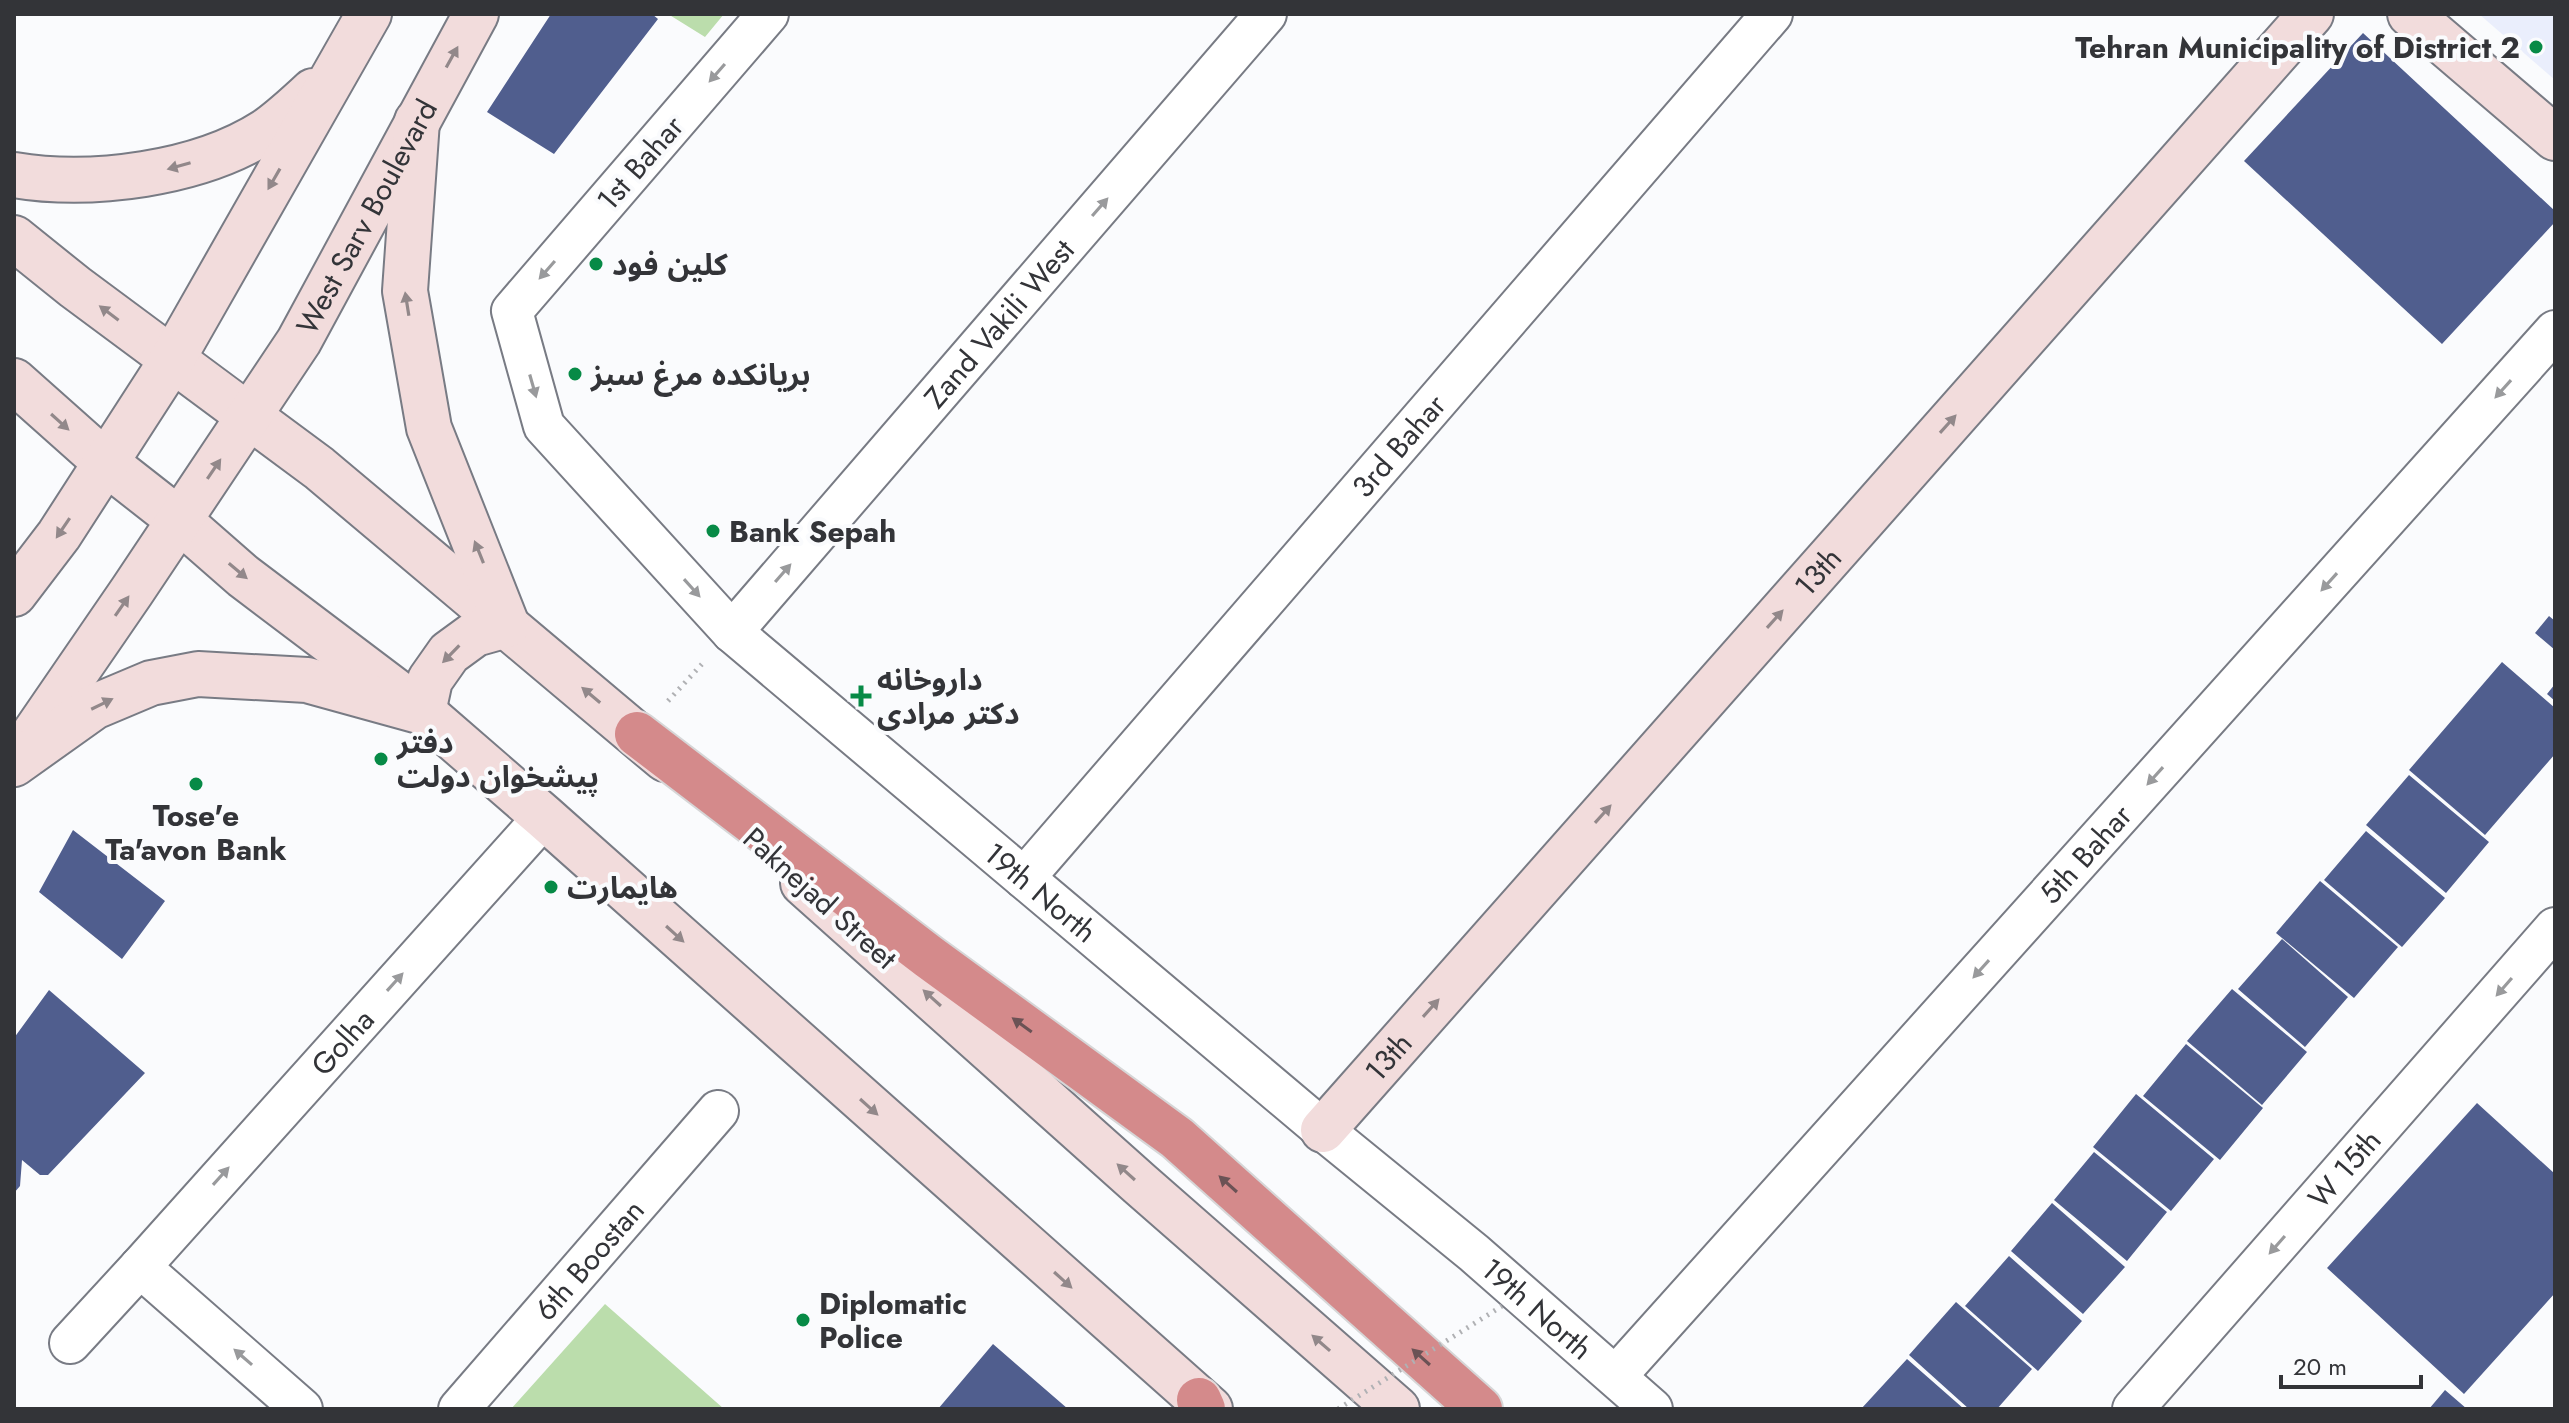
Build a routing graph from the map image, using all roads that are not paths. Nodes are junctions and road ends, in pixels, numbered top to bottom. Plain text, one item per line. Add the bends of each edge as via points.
1 (476, 14) edge
2 (768, 14) edge
3 (1266, 14) edge
4 (1772, 14) edge
5 (2311, 14) edge
6 (2410, 14) edge
7 (361, 29) edge
8 (417, 121) junction
9 (2555, 138) edge
10 (14, 175) edge
11 (14, 238) edge
12 (512, 311) joint
13 (2555, 331) edge
14 (172, 360) junction
15 (14, 381) edge
16 (248, 417) junction
17 (105, 462) junction
18 (179, 520) junction
19 (14, 594) edge
20 (507, 625) junction
21 (732, 632) junction
22 (423, 712) junction
23 (637, 734) junction
24 (14, 763) edge
25 (544, 817) junction
26 (1024, 878) junction
27 (2555, 928) edge
28 (718, 1111) dead end
29 (1323, 1130) junction
30 (140, 1267) junction
31 (70, 1343) dead end
32 (1616, 1376) junction
33 (1388, 1402) edge
34 (1203, 1407) edge
35 (302, 1409) edge
36 (459, 1409) edge
37 (1480, 1409) edge
38 (1652, 1409) edge
39 (2133, 1409) edge

8 -> 1 main road, West Sarv Boulevard
2 -> 12 street, 1st Bahar
21 -> 3 street, Zand Vakili West
4 - 26 street, 3rd Bahar
29 -> 5 main road, 13th
6 - 9 main road
7 -> 10 main road via 291,111 266,131 225,151 142,175
7 -> 14 main road
8 - 16 main road, West Sarv Boulevard via 299,341
20 -> 8 main road via 425,407 405,291
14 -> 11 main road
12 -> 21 street, 19th North via 544,426
13 -> 32 street, 5th Bahar
14 - 16 main road, Paknejad Street
14 - 17 main road
15 -> 17 main road
18 -> 16 main road, West Sarv Boulevard
16 - 20 main road, Paknejad Street via 319,468
17 - 18 main road
17 -> 19 main road
18 -> 22 main road via 243,576
24 -> 18 main road
20 -> 22 main road via 475,634 449,653 430,680
23 -> 20 main road, Paknejad Street
21 - 26 street, 19th North
24 -> 22 main road via 94,707 151,683 198,674 307,680
22 - 25 main road
33 -> 23 main road, Paknejad Street
37 -> 23 highway via 1177,1138
30 -> 25 street, Golha
25 -> 34 main road
26 - 29 street, 19th North
27 -> 39 street, W 15th
28 - 36 street, 6th Boostan
29 - 32 street, 19th North
30 - 31 street, Golha
35 -> 30 street
32 - 38 street, 19th North

